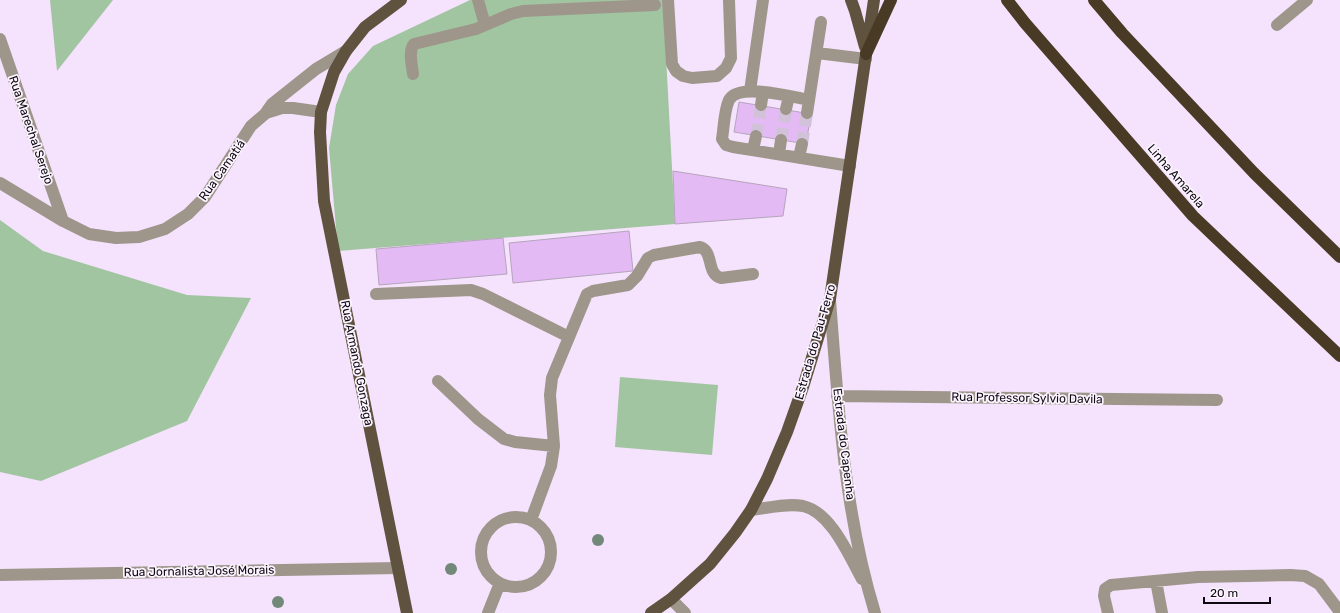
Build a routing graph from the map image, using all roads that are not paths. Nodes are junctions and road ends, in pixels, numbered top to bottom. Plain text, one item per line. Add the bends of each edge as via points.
1 (401, 0) edge
2 (478, 0) edge
3 (668, 0) edge
4 (729, 0) edge
5 (763, 0) edge
6 (851, 0) edge
7 (874, 0) edge
8 (891, 0) edge
9 (1007, 0) edge
10 (1094, 0) edge
11 (1307, 0) edge
12 (655, 5) dead end
13 (821, 22) dead end
14 (486, 25) junction
15 (1277, 25) dead end
16 (0, 39) edge
17 (346, 51) junction
18 (817, 53) junction
19 (866, 56) junction
20 (413, 74) dead end
21 (750, 91) junction
22 (763, 92) junction
23 (789, 96) junction
24 (809, 100) junction
25 (761, 105) tunnel mouth
26 (786, 109) tunnel mouth
27 (321, 112) junction
28 (807, 113) tunnel mouth
29 (265, 114) junction
30 (756, 136) tunnel mouth
31 (781, 140) tunnel mouth
32 (802, 144) tunnel mouth
33 (753, 150) junction
34 (779, 154) junction
35 (799, 157) junction
36 (850, 166) junction
37 (0, 183) edge
38 (63, 221) junction
39 (1340, 257) edge
40 (754, 274) dead end
41 (376, 294) dead end
42 (830, 299) junction
43 (569, 337) junction
44 (1340, 356) edge
45 (438, 381) dead end
46 (837, 396) junction
47 (1217, 400) dead end
48 (554, 446) junction
49 (751, 510) junction
50 (532, 520) junction
51 (398, 568) junction
52 (0, 575) edge
53 (1156, 581) junction
54 (500, 583) junction
55 (867, 588) junction
56 (671, 599) junction
57 (1340, 612) edge
58 (408, 613) edge
59 (488, 613) edge
60 (651, 613) edge
61 (685, 613) edge
62 (875, 613) edge
63 (1108, 613) edge
64 (1162, 613) edge

1 - 17 main road, Rua Camatiá via 365,27
2 - 14 street
3 - 4 street via 672,64 683,76 692,78 717,76 726,68 731,58
5 - 21 street
6 - 19 main road
7 - 19 main road, Estrada do Pau-Ferro
8 - 19 highway
9 - 44 highway, Linha Amarela via 1024,23 1193,216
10 - 39 highway via 1254,173
11 - 15 street
12 - 14 street via 523,11
13 - 18 street
14 - 20 street via 411,46
16 - 38 street, Rua Marechal Serejo
17 - 27 main road, Rua Camatiá via 334,72
17 - 29 street, Rua Camatiá via 316,69 272,104
18 - 19 street
18 - 24 street
19 - 36 main road, Estrada do Pau-Ferro
21 - 22 street
21 - 33 street via 730,98 722,139 726,145
22 - 23 street
22 - 25 street
23 - 24 street
23 - 26 street
24 - 28 street
27 - 29 street, Rua Camatiá via 282,108
27 - 51 main road, Rua Armando Gonzaga via 324,201
29 - 38 street, Rua Camatiá via 251,126 205,197 188,214 165,229 139,237 116,238 89,234
30 - 33 street
31 - 34 street
32 - 35 street
33 - 34 street
34 - 35 street
35 - 36 street
36 - 42 main road, Estrada do Pau-Ferro
37 - 38 street, Rua Camatiá
40 - 43 street via 717,277 713,274 707,251 700,246 654,255 648,258 628,285 587,294
41 - 43 street via 471,290
42 - 46 street, Estrada do Capenha
42 - 49 main road, Estrada do Pau-Ferro via 787,432
43 - 48 street via 552,378 550,395
45 - 48 street via 478,419 504,439
46 - 47 street, Rua Professor Sylvio Davila
46 - 55 street, Estrada do Capenha via 853,519
48 - 50 street via 551,466
49 - 55 street, Estrada do Capenha via 788,505 804,506 815,511 826,520 836,534
49 - 56 main road, Estrada do Pau-Ferro via 710,564
50 - 54 street via 505,518 493,526 485,536 481,550 483,563 489,575
50 - 54 street via 543,528 550,540 552,554 548,568 539,579 527,586 513,587
51 - 52 street, Rua Jornalista José Morais
51 - 58 main road, Rua Armando Gonzaga
53 - 57 street via 1198,577 1305,576 1319,584
53 - 63 street via 1111,585 1105,589 1104,596
53 - 64 street
54 - 59 street
55 - 62 street, Estrada do Capenha
56 - 60 main road, Estrada do Pau-Ferro
56 - 61 street

